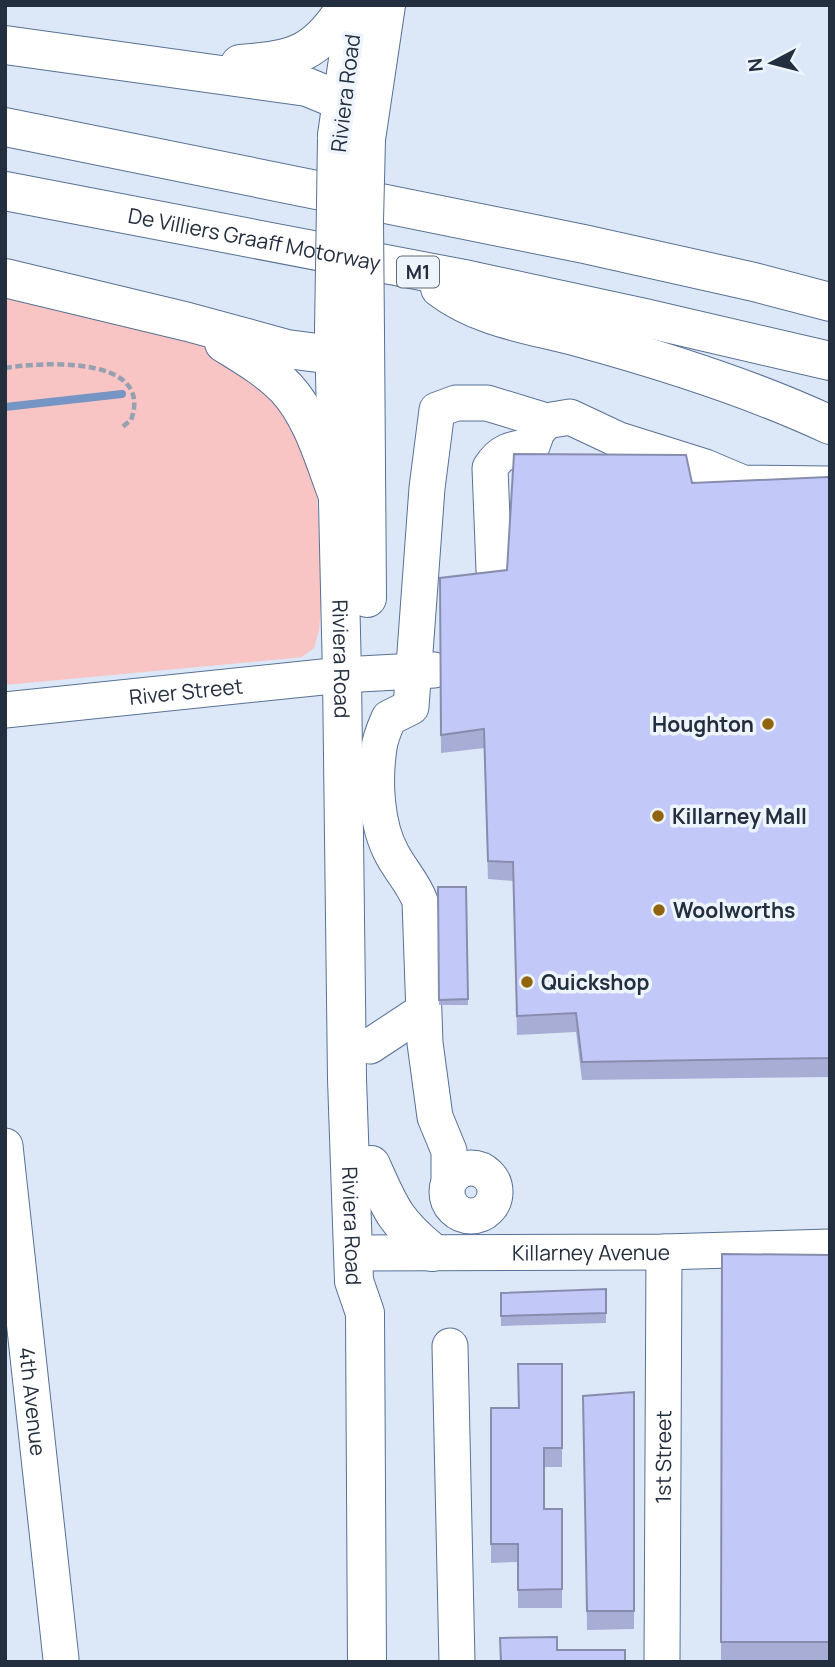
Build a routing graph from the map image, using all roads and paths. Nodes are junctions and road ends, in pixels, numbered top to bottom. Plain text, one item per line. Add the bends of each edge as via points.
1 (347, 5) edge
2 (356, 5) edge
3 (386, 5) edge
4 (5, 33) edge
5 (5, 45) edge
6 (353, 125) junction
7 (5, 127) edge
8 (5, 191) edge
9 (426, 273) junction
10 (5, 278) edge
11 (830, 302) edge
12 (188, 322) junction
13 (349, 343) junction
14 (830, 361) edge
15 (5, 368) edge
16 (546, 421) junction
17 (830, 425) edge
18 (121, 428) dead end
19 (830, 484) edge
20 (338, 496) junction
21 (494, 570) edge
22 (425, 670) junction
23 (355, 674) junction
24 (5, 710) edge
25 (377, 835) junction
26 (423, 1011) junction
27 (370, 1046) junction
28 (5, 1146) edge
29 (371, 1166) junction
30 (449, 1191) junction
31 (830, 1247) edge
32 (526, 1251) junction
33 (436, 1252) junction
34 (664, 1252) junction
35 (364, 1253) junction
36 (450, 1346) dead end
37 (61, 1659) dead end
38 (367, 1662) edge
39 (457, 1662) edge
40 (662, 1662) edge

1 - 4 main road via 312,48 261,63 220,64
2 - 6 main road, Riviera Road
3 - 6 main road, Riviera Road
5 - 6 main road via 282,83 319,92
6 - 13 main road, Riviera Road, bridge
7 - 11 main road via 584,244
8 - 9 main road, De Villiers Graaff Motorway / M1
9 - 14 main road, De Villiers Graaff Motorway / M1
9 - 17 main road via 452,297 478,309 671,365
10 - 12 main road
12 - 13 main road via 287,349
12 - 20 main road via 252,360 286,389 316,439
13 - 20 main road, Riviera Road
13 - 23 main road, Riviera Road
15 - 18 path via 50,363 115,374 129,384 135,398 131,420
16 - 19 street via 570,417 620,440 743,483
16 - 21 street via 532,446 512,449 497,457 490,468
16 - 22 street via 487,404 456,403 437,410 425,513
20 - 23 main road, Riviera Road
22 - 23 street, River Street
22 - 25 street via 411,707 389,718 379,746
23 - 24 street, River Street
23 - 25 main road, Riviera Road
23 - 35 main road, Riviera Road via 347,1079
25 - 26 street via 420,901
25 - 27 main road, Riviera Road
26 - 27 street
26 - 30 street via 435,1117 449,1151
27 - 29 main road, Riviera Road
28 - 37 street, 4th Avenue
29 - 33 main road via 402,1225
29 - 35 main road, Riviera Road
30 - 32 street via 456,1173 467,1168 489,1173 491,1215 503,1233
30 - 33 street via 452,1232
31 - 34 street, Killarney Avenue
32 - 33 street, Killarney Avenue
32 - 34 street, Killarney Avenue
33 - 35 street, Killarney Avenue
34 - 40 street, 1st Street
35 - 38 main road, Riviera Road via 354,1281 365,1313
36 - 39 street

